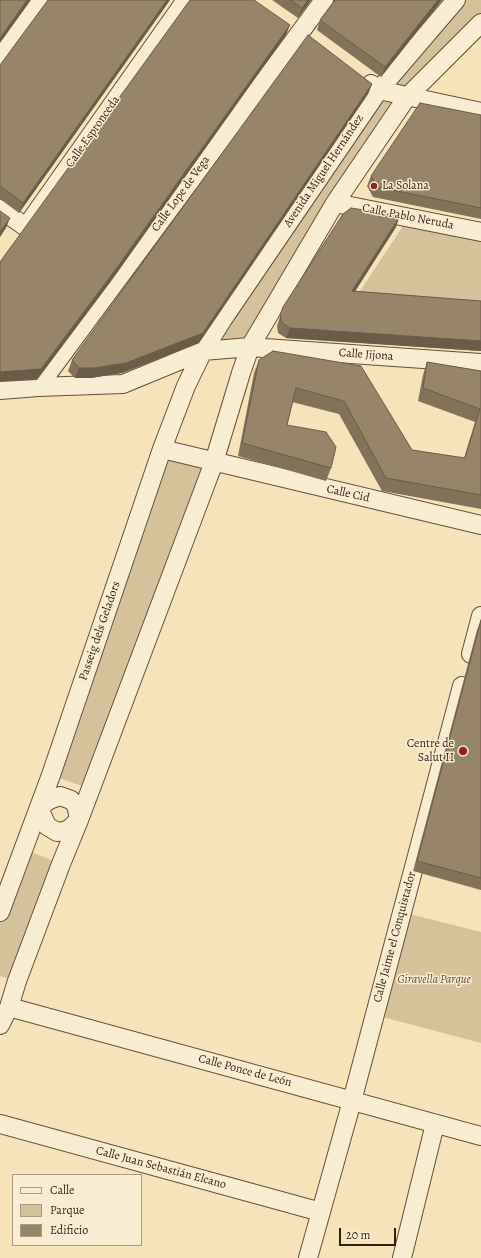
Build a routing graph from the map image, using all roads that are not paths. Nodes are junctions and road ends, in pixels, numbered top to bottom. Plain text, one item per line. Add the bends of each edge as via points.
1 (41, 0) edge
2 (186, 0) edge
3 (324, 0) edge
4 (456, 0) edge
5 (481, 23) edge
6 (0, 57) edge
7 (355, 72) edge
8 (379, 90) junction
9 (407, 97) junction
10 (481, 112) edge
11 (335, 203) junction
12 (0, 209) edge
13 (481, 232) edge
14 (250, 347) junction
15 (203, 351) junction
16 (481, 362) edge
17 (38, 387) junction
18 (0, 390) edge
19 (162, 448) junction
20 (214, 462) junction
21 (481, 525) edge
22 (481, 616) edge
23 (39, 808) junction
24 (79, 820) junction
25 (0, 912) edge
26 (0, 989) edge
27 (4, 1011) edge
28 (0, 1026) edge
29 (352, 1101) junction
30 (0, 1124) edge
31 (435, 1124) junction
32 (481, 1136) edge
33 (321, 1212) junction
34 (308, 1258) edge
35 (402, 1258) edge

1 - 6 street
2 - 12 street, Calle Espronceda via 21,234
3 - 17 street, Calle Lope de Vega
4 - 8 street, Avenida Miguel Hernández
5 - 9 street
7 - 8 street
8 - 9 street
8 - 15 street, Avenida Miguel Hernández
9 - 10 street
9 - 11 street
11 - 13 street, Calle Pablo Neruda
11 - 14 street
14 - 15 street, Calle Jijona
14 - 16 street, Calle Jijona
14 - 20 street
15 - 17 street, Calle Jijona via 123,384
15 - 19 street, Passeig dels Geladors via 186,386
17 - 18 street, Calle Jijona
19 - 20 street, Calle Cid
19 - 23 street, Passeig dels Geladors
20 - 21 street, Calle Cid
20 - 24 street
22 - 29 street, Calle Jaime el Conquistador via 420,873
23 - 24 street via 47,826 58,832 69,829
23 - 24 street via 54,797 66,797 77,809
23 - 25 street, Passeig dels Geladors
24 - 27 street
26 - 27 street via 5,995
27 - 28 street
27 - 29 street, Calle Ponce de León
29 - 31 street, Calle Ponce de León
29 - 33 street, Calle Jaime el Conquistador
30 - 33 street, Calle Juan Sebastián Elcano
31 - 32 street, Calle Ponce de León
31 - 35 street
33 - 34 street, Calle Jaime el Conquistador

